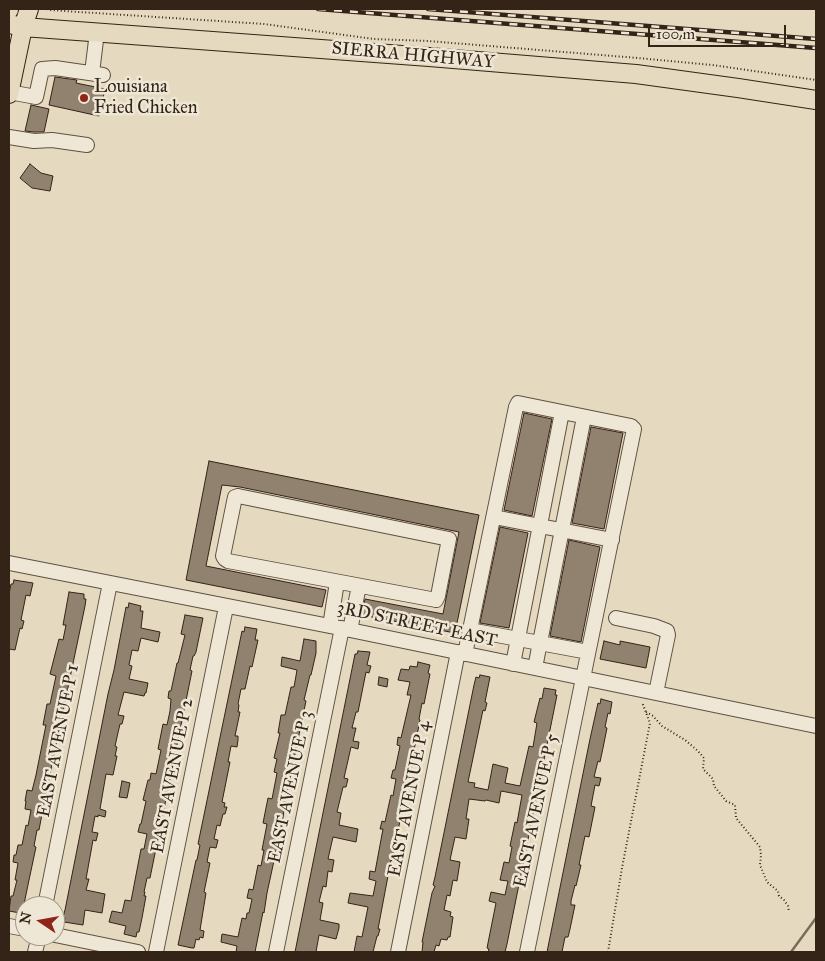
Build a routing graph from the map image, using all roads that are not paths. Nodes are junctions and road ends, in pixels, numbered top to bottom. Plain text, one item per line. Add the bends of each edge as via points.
1 (29, 9) edge
2 (16, 25) edge
3 (97, 32) junction
4 (9, 93) edge
5 (816, 100) edge
6 (9, 137) edge
7 (87, 145) dead end
8 (562, 412) junction
9 (584, 416) junction
10 (494, 517) junction
11 (540, 527) junction
12 (561, 531) junction
13 (612, 540) junction
14 (9, 563) edge
15 (338, 582) junction
16 (110, 583) junction
17 (359, 586) junction
18 (226, 606) junction
19 (616, 618) dead end
20 (341, 628) junction
21 (470, 630) junction
22 (518, 638) junction
23 (540, 643) junction
24 (588, 652) junction
25 (462, 653) junction
26 (513, 664) junction
27 (535, 668) junction
28 (584, 678) junction
29 (656, 693) junction
30 (816, 726) edge
31 (47, 896) edge
32 (65, 937) edge
33 (138, 952) edge
34 (156, 952) edge
35 (276, 952) edge
36 (398, 952) edge
37 (527, 952) edge

1 - 2 main road
2 - 3 main road, SIERRA HIGHWAY
2 - 4 main road
3 - 4 street via 98,74 42,69 36,97
3 - 5 main road, SIERRA HIGHWAY via 636,74
6 - 7 street
8 - 9 street
8 - 10 street, EAST AVENUE P 4 via 518,403
8 - 11 street
9 - 12 street
9 - 13 street, EAST AVENUE P 5 via 634,429
10 - 11 street
10 - 21 street, EAST AVENUE P 4
11 - 12 street
11 - 22 street
12 - 13 street
12 - 23 street
13 - 24 street, EAST AVENUE P 5
14 - 16 street, 3RD STREET EAST
15 - 17 street
15 - 17 street via 225,559 235,497 449,539 436,600
15 - 20 street
16 - 18 street, 3RD STREET EAST
16 - 31 street, EAST AVENUE P 1
17 - 20 street
18 - 20 street, 3RD STREET EAST
18 - 34 street, EAST AVENUE P 2
19 - 29 street via 667,631
20 - 25 street, 3RD STREET EAST
20 - 35 street, EAST AVENUE P 3
21 - 22 street
21 - 25 street, EAST AVENUE P 4
22 - 23 street
22 - 26 street
23 - 24 street
23 - 27 street
24 - 28 street, EAST AVENUE P 5
25 - 26 street, 3RD STREET EAST
25 - 36 street, EAST AVENUE P 4
26 - 27 street, 3RD STREET EAST
27 - 28 street, 3RD STREET EAST
28 - 29 street, 3RD STREET EAST
28 - 37 street, EAST AVENUE P 5
29 - 30 street, 3RD STREET EAST
32 - 33 street

